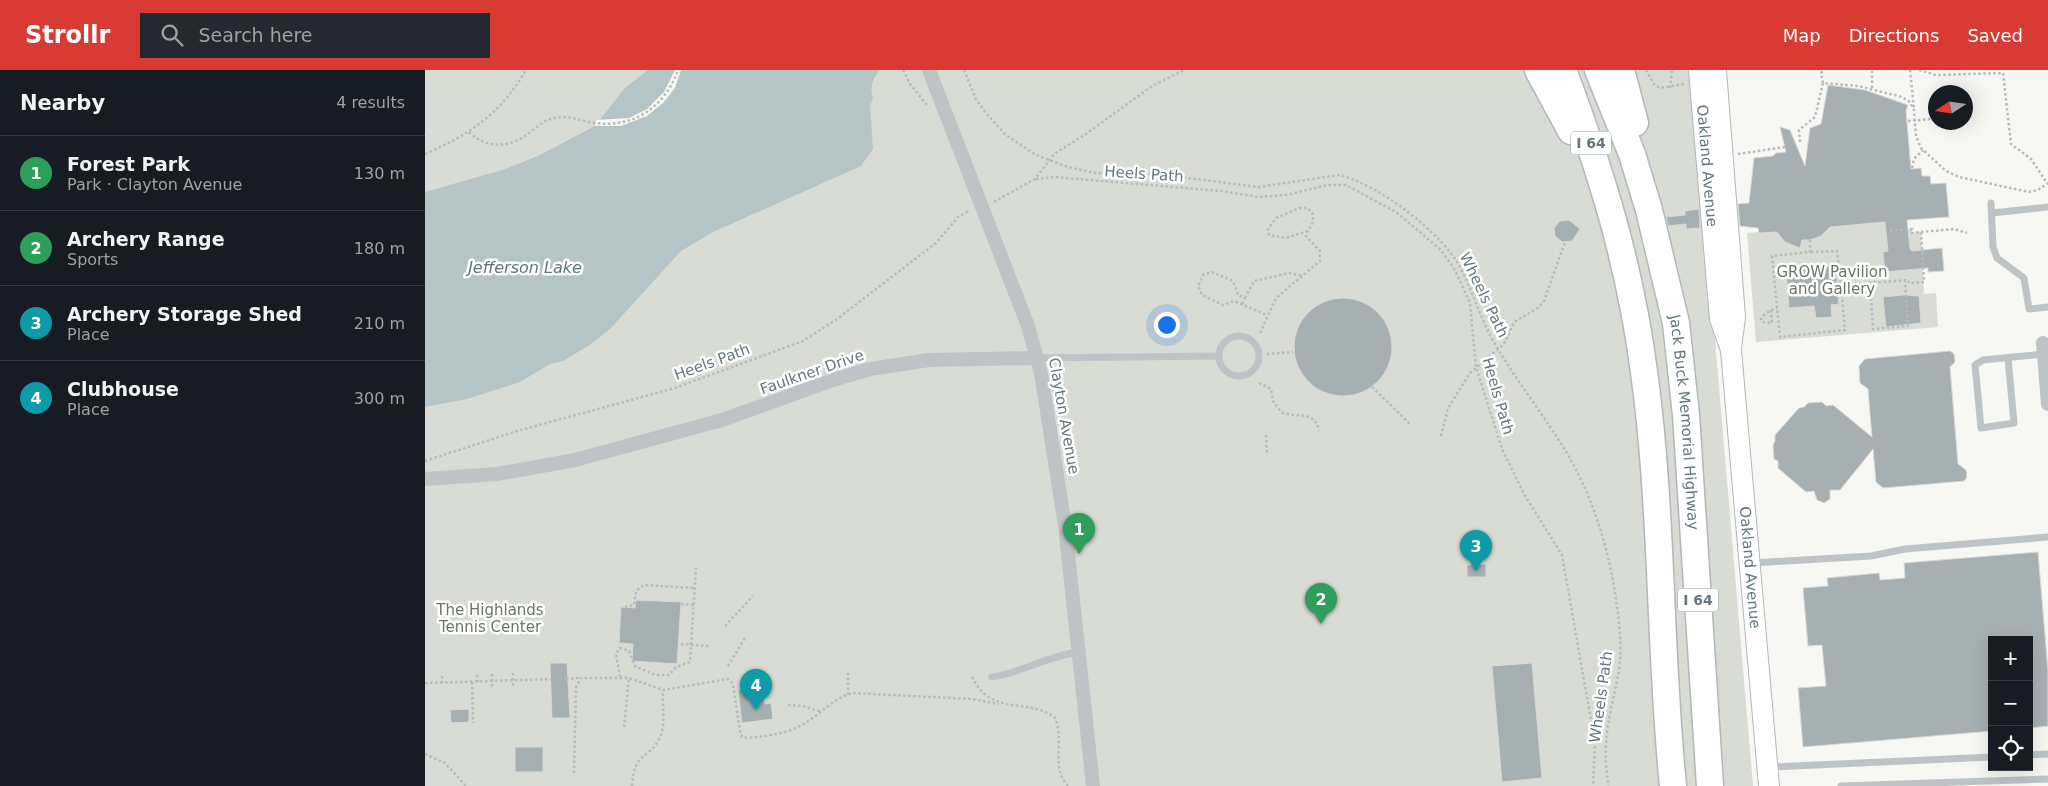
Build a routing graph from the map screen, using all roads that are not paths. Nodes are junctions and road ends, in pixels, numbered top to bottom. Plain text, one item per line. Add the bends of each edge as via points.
1 (929, 70) edge
2 (1537, 70) edge
3 (1563, 70) edge
4 (1598, 70) edge
5 (1621, 70) edge
6 (1715, 70) edge
7 (1693, 77) edge
8 (1991, 203) dead end
9 (2048, 207) edge
10 (1649, 210) junction
11 (1992, 213) junction
12 (1614, 218) junction
13 (2048, 307) edge
14 (2044, 348) joint
15 (1731, 350) junction
16 (1218, 356) junction
17 (1038, 358) junction
18 (2008, 358) junction
19 (2048, 404) edge
20 (425, 479) edge
21 (2048, 537) edge
22 (1749, 563) junction
23 (1080, 652) junction
24 (992, 677) dead end
25 (2048, 754) edge
26 (2033, 755) edge
27 (1988, 757) edge
28 (1768, 777) edge
29 (2048, 779) edge
30 (1943, 785) edge
31 (1093, 786) edge
32 (1673, 786) edge
33 (1710, 786) edge
34 (1841, 786) edge

1 - 17 street, Clayton Avenue via 1019,300
2 - 12 highway
3 - 12 highway, I 64
4 - 10 highway, Jack Buck Memorial Highway / I 64
5 - 10 highway via 1633,115
6 - 15 street, Oakland Avenue via 1735,318
7 - 15 street, Oakland Avenue via 1720,319
8 - 11 lane
9 - 11 lane
10 - 33 highway, Jack Buck Memorial Highway / I 64 via 1667,278 1682,366
11 - 13 lane via 1993,247 1997,258 2024,278 2029,309
12 - 32 highway, I 64 via 1638,334 1649,419
14 - 18 lane
14 - 19 street
15 - 22 street, Oakland Avenue
16 - 16 lane via 1228,374 1241,376 1255,368 1259,358 1253,342 1241,336 1227,338
16 - 17 lane, Faulkner Drive
17 - 20 street, Faulkner Drive via 929,360 870,369 722,420 575,460 497,474
17 - 23 street, Clayton Avenue via 1064,517
18 - 18 lane via 1983,360 1975,365 1981,428 2014,423
21 - 22 lane via 1905,549 1871,556
22 - 28 street, Oakland Avenue
23 - 24 lane
23 - 31 street, Clayton Avenue
25 - 26 lane
27 - 28 lane
29 - 30 lane
30 - 34 lane

